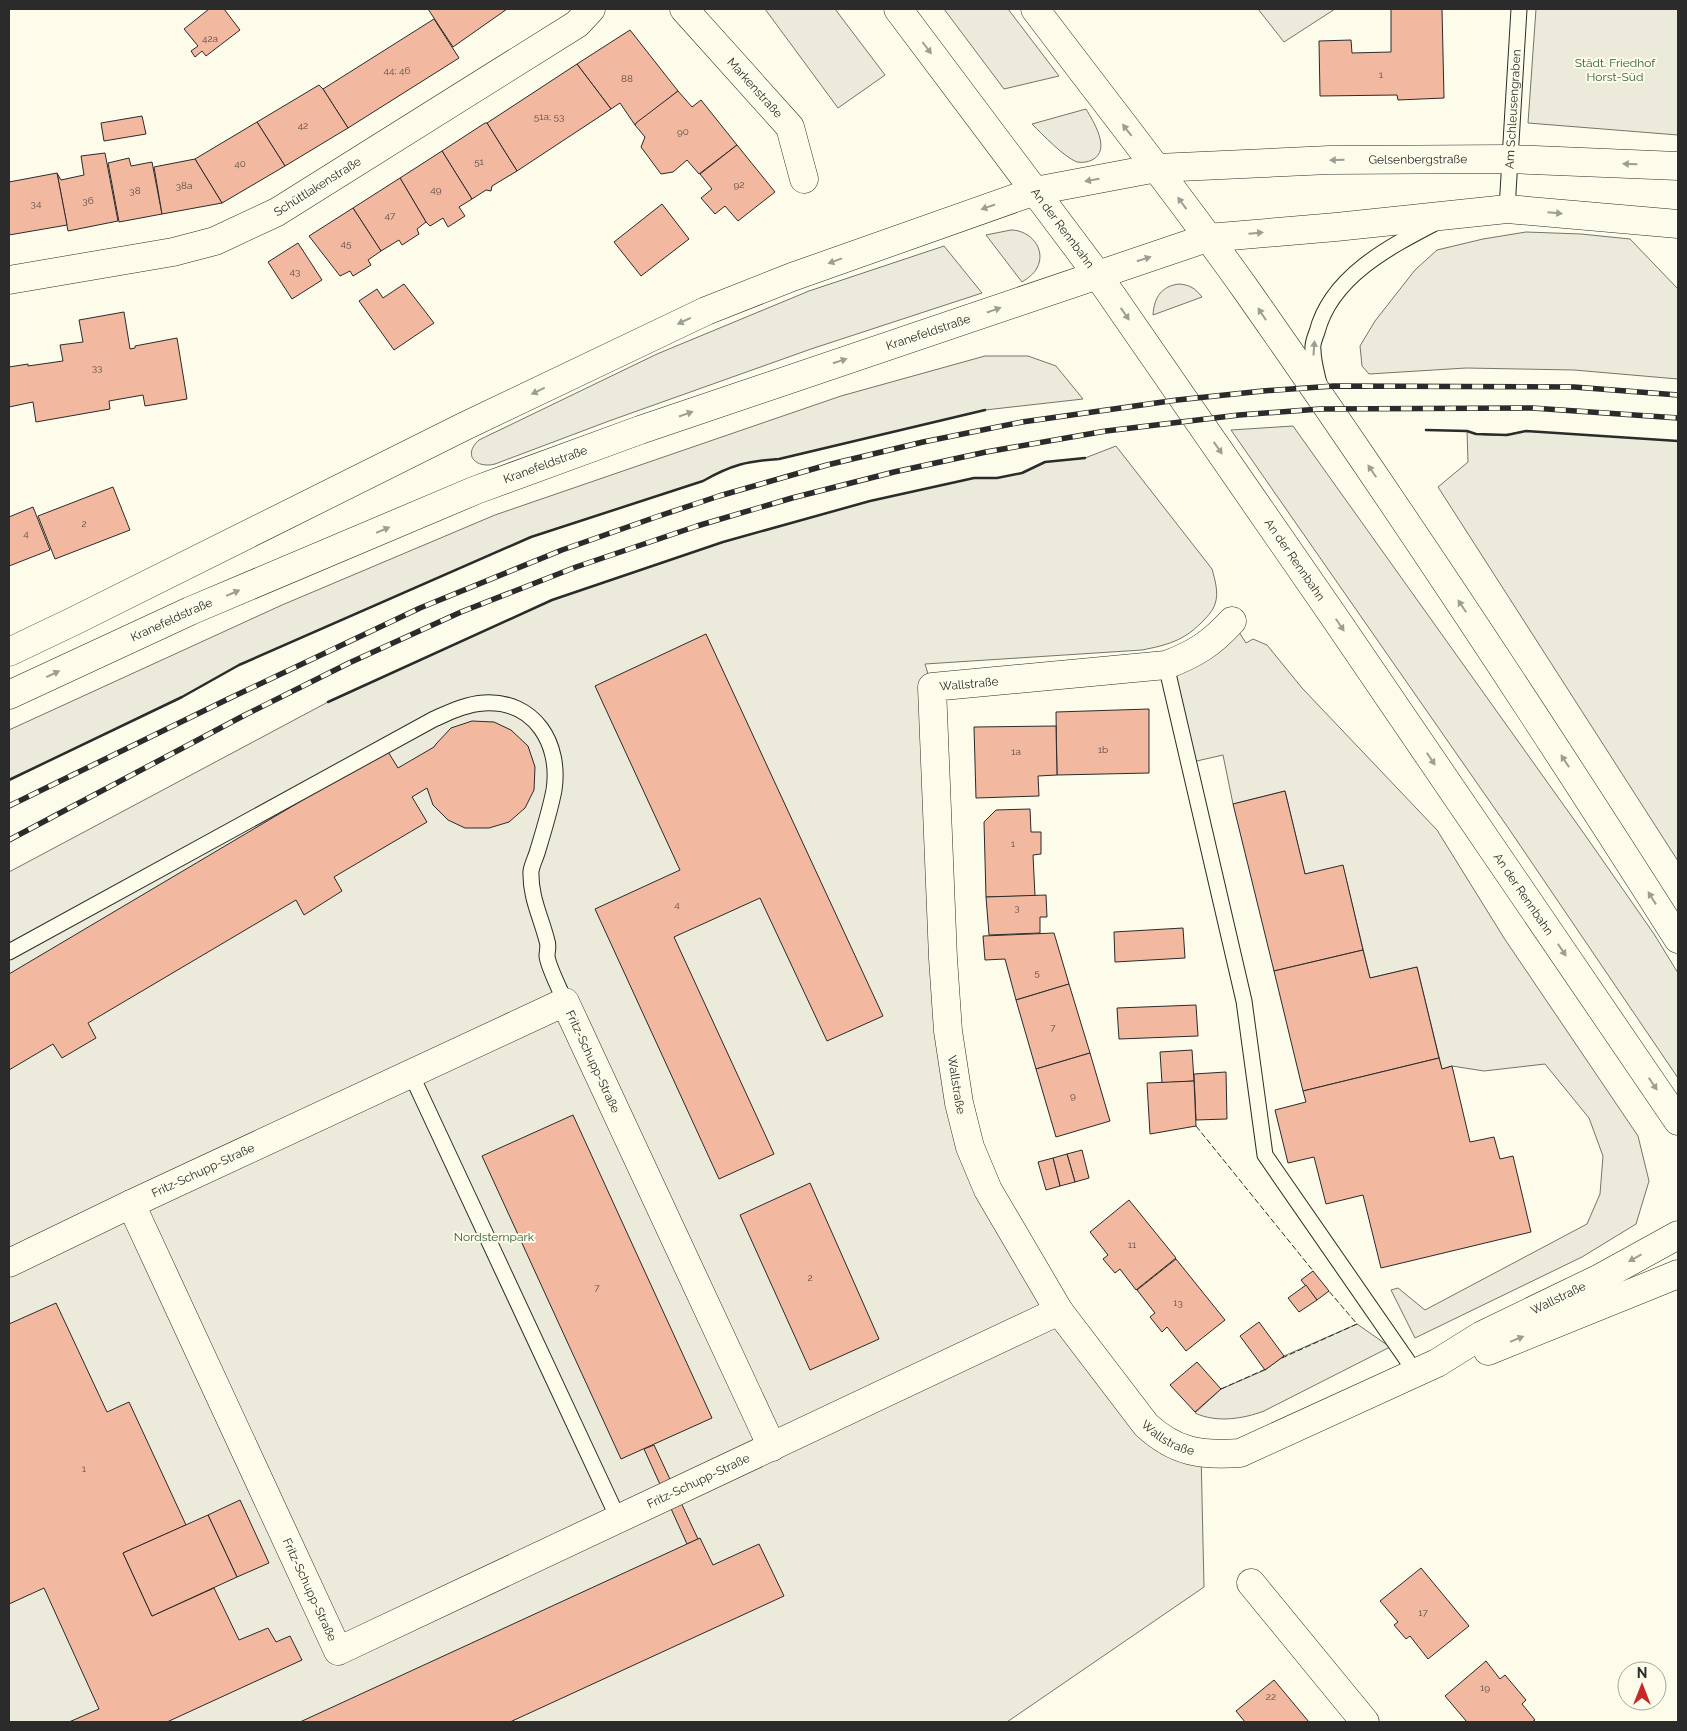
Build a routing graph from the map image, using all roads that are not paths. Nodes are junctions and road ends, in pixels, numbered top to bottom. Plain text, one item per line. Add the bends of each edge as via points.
1 (591, 9) edge
2 (684, 9) edge
3 (898, 9) edge
4 (1036, 9) edge
5 (1519, 9) edge
6 (1509, 159) junction
7 (1678, 166) edge
8 (1158, 168) junction
9 (804, 179) dead end
10 (1035, 191) junction
11 (1506, 209) junction
12 (1452, 214) junction
13 (1678, 224) edge
14 (1207, 238) junction
15 (1098, 274) junction
16 (9, 280) edge
17 (1321, 396) junction
18 (1232, 621) dead end
19 (9, 652) edge
20 (1166, 665) junction
21 (9, 694) edge
22 (1678, 939) edge
23 (9, 952) edge
24 (566, 1002) junction
25 (411, 1074) junction
26 (1678, 1121) edge
27 (131, 1204) junction
28 (1678, 1235) edge
29 (9, 1262) edge
30 (1678, 1274) edge
31 (1059, 1311) junction
32 (1427, 1368) junction
33 (772, 1447) junction
34 (618, 1518) junction
35 (1251, 1582) dead end
36 (1365, 1722) edge

1 - 16 street, Schüttlakenstraße via 577,24 278,212 215,241 173,252
2 - 9 street, Markenstraße via 790,127
3 -> 10 street, An der Rennbahn
8 -> 4 street
5 - 6 lane, Am Schleusengraben
7 -> 6 street, Gelsenbergstraße
6 -> 8 street, Gelsenbergstraße via 1328,160
6 - 11 lane, Am Schleusengraben
8 -> 10 street, Gelsenbergstraße
14 -> 8 street
10 - 15 street, An der Rennbahn
10 -> 19 street via 706,311 465,426
11 - 12 street
11 -> 13 street
14 -> 12 street
17 -> 12 lane via 1312,350 1320,321 1333,297 1388,248
15 -> 14 street, Kranefeldstraße
17 -> 14 street
21 -> 15 street, Kranefeldstraße via 190,611 476,490 640,430
15 -> 26 street, An der Rennbahn
22 -> 17 street via 1557,750
18 - 20 street, Wallstraße via 1207,645
20 - 31 street, Wallstraße via 932,687 943,958 948,1031 959,1103 970,1147 988,1190
20 - 32 lane via 1244,1001 1265,1155
23 - 24 lane via 434,719 458,708 502,704 517,708 537,724 550,745 554,761 554,792 531,869 532,891 548,944 547,957
24 - 25 street, Fritz-Schupp-Straße
24 - 33 street, Fritz-Schupp-Straße
25 - 27 street, Fritz-Schupp-Straße
25 - 34 lane
27 - 29 street, Fritz-Schupp-Straße
27 - 34 street, Fritz-Schupp-Straße via 338,1651
28 -> 32 street, Wallstraße via 1600,1278 1482,1335
32 -> 30 street, Wallstraße via 1488,1351
31 - 32 street, Wallstraße via 1146,1425 1170,1444 1193,1451 1220,1455 1240,1453
31 - 33 street, Fritz-Schupp-Straße
33 - 34 street, Fritz-Schupp-Straße
35 - 36 street

